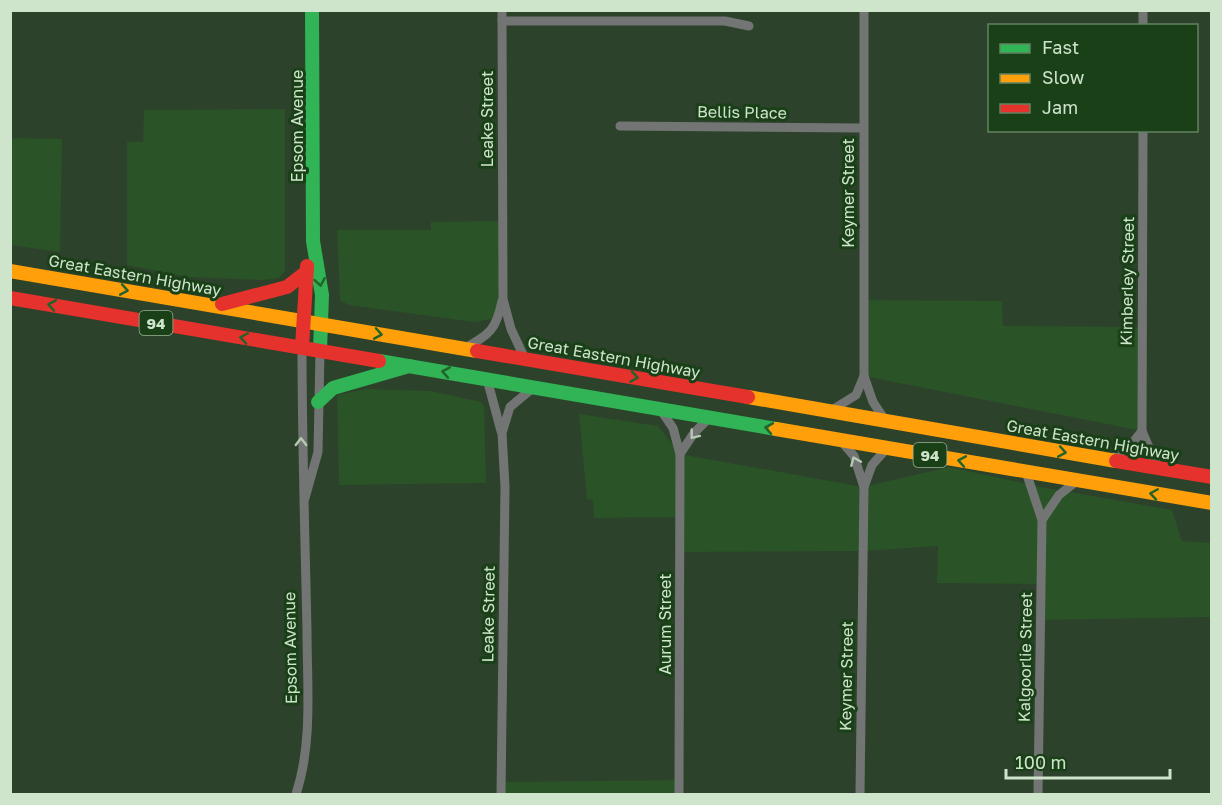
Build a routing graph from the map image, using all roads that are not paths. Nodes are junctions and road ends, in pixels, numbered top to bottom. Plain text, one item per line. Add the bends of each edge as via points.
1 (312, 10) edge
2 (864, 10) edge
3 (502, 16) edge
4 (749, 26) dead end
5 (620, 126) dead end
6 (863, 128) junction
7 (1143, 132) edge
8 (313, 241) junction
9 (10, 271) edge
10 (306, 273) junction
11 (10, 298) edge
12 (503, 299) junction
13 (215, 306) junction
14 (302, 320) junction
15 (321, 324) junction
16 (302, 347) junction
17 (464, 349) junction
18 (320, 351) junction
19 (525, 359) junction
20 (410, 366) junction
21 (864, 376) junction
22 (487, 379) junction
23 (534, 387) junction
24 (318, 402) junction
25 (660, 409) junction
26 (830, 411) junction
27 (710, 417) junction
28 (885, 421) junction
29 (1142, 431) junction
30 (502, 433) junction
31 (840, 440) junction
32 (887, 448) junction
33 (680, 454) junction
34 (1110, 460) junction
35 (1158, 468) junction
36 (1026, 472) junction
37 (1212, 477) edge
38 (1078, 480) junction
39 (864, 487) junction
40 (304, 500) junction
41 (1211, 505) edge
42 (1042, 520) junction
43 (296, 795) edge
44 (501, 795) edge
45 (679, 795) edge
46 (860, 795) edge
47 (1038, 795) edge

1 - 8 main road, Epsom Avenue
2 - 6 street, Keymer Street
3 - 4 street via 725,21
3 - 12 street, Leake Street
5 - 6 street, Bellis Place
6 - 21 street, Keymer Street
7 - 29 street, Kimberley Street
8 - 10 main road, Epsom Avenue
8 -> 15 main road, Epsom Avenue via 322,295
9 -> 13 main road, Great Eastern Highway / 94
10 - 13 main road via 287,287
10 - 14 main road, Epsom Avenue
16 -> 11 main road, 94
12 - 17 street, Leake Street via 497,323 487,336
12 - 19 street, Leake Street
13 - 14 main road, Great Eastern Highway / 94
14 - 15 main road, Great Eastern Highway / 94
14 - 16 main road, Epsom Avenue
15 -> 17 main road, Great Eastern Highway / 94
15 - 18 main road, Epsom Avenue
16 - 18 main road, 94
40 -> 16 street, Epsom Avenue
17 - 19 main road, Great Eastern Highway / 94
18 - 20 main road, 94
18 - 24 street, Epsom Avenue
19 -> 26 main road, Great Eastern Highway / 94
22 -> 20 main road, 94
20 - 24 main road via 394,374 339,385 328,390
21 - 26 street via 856,395
21 - 28 street, Keymer Street
22 - 23 main road, 94
22 - 30 street, Leake Street
23 - 25 main road, 94
23 - 30 street, Leake Street via 510,407
24 - 40 street, Epsom Avenue via 318,452
25 - 27 main road, 94
25 - 33 street, Aurum Street via 673,428
26 - 28 main road, Great Eastern Highway / 94
31 -> 27 main road, 94
27 -> 33 street
28 -> 34 main road, Great Eastern Highway / 94
29 - 34 street
29 - 35 street, Kimberley Street
30 - 44 street, Leake Street via 505,488
31 - 32 main road, 94
39 -> 31 street, Keymer Street via 854,456
36 -> 32 main road, 94
32 - 39 street, Keymer Street via 872,465
33 - 45 street, Aurum Street
34 - 35 main road, Great Eastern Highway / 94
35 - 37 main road, Great Eastern Highway / 94
36 - 38 main road, 94
36 - 42 street, Kalgoorlie Street
41 -> 38 main road, 94
38 - 42 street via 1059,495
39 - 46 street, Keymer Street
40 - 43 street, Epsom Avenue via 308,723
42 - 47 street, Kalgoorlie Street

